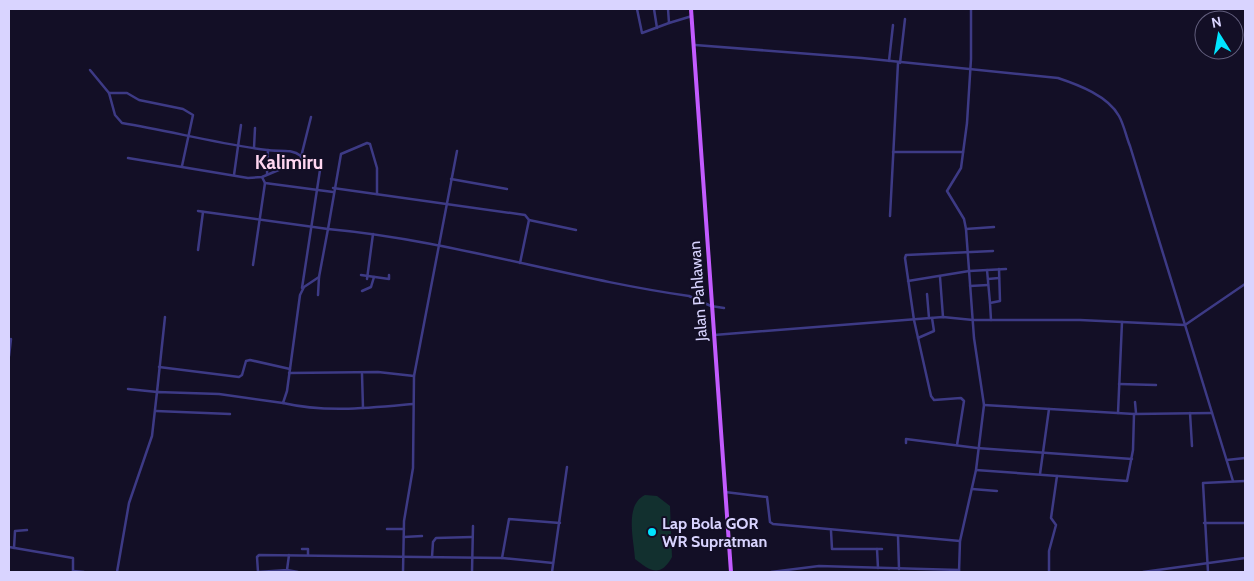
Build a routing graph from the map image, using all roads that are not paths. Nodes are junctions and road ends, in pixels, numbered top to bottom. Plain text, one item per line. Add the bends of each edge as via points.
1 (637, 9) edge
2 (654, 9) edge
3 (668, 9) edge
4 (691, 9) edge
5 (971, 9) edge
6 (692, 16) junction
7 (905, 18) dead end
8 (669, 23) junction
9 (893, 25) dead end
10 (657, 28) junction
11 (695, 45) junction
12 (889, 61) junction
13 (899, 63) junction
14 (90, 70) dead end
15 (971, 70) junction
16 (109, 93) junction
17 (311, 117) dead end
18 (241, 125) dead end
19 (256, 128) dead end
20 (188, 137) junction
21 (239, 146) junction
22 (254, 148) junction
23 (268, 150) junction
24 (457, 151) dead end
25 (893, 152) junction
26 (963, 152) junction
27 (301, 156) junction
28 (128, 158) dead end
29 (182, 166) junction
30 (320, 170) dead end
31 (267, 174) junction
32 (234, 175) junction
33 (262, 177) junction
34 (451, 180) junction
35 (265, 183) junction
36 (507, 189) dead end
37 (316, 190) junction
38 (333, 190) junction
39 (378, 194) junction
40 (446, 203) junction
41 (198, 211) dead end
42 (203, 212) junction
43 (890, 216) dead end
44 (259, 220) junction
45 (529, 220) junction
46 (310, 227) junction
47 (994, 227) dead end
48 (328, 229) junction
49 (576, 230) dead end
50 (966, 230) junction
51 (373, 234) junction
52 (438, 247) junction
53 (198, 250) dead end
54 (967, 250) junction
55 (993, 250) dead end
56 (520, 264) junction
57 (253, 265) dead end
58 (999, 269) junction
59 (1006, 269) dead end
60 (987, 270) junction
61 (969, 271) junction
62 (361, 275) dead end
63 (390, 275) dead end
64 (318, 277) junction
65 (368, 277) junction
66 (374, 277) junction
67 (940, 277) junction
68 (999, 278) junction
69 (988, 279) junction
70 (908, 281) junction
71 (1245, 284) edge
72 (988, 285) junction
73 (970, 286) junction
74 (302, 290) junction
75 (362, 291) dead end
76 (927, 294) dead end
77 (318, 295) dead end
78 (990, 303) junction
79 (711, 306) junction
80 (724, 308) dead end
81 (165, 317) dead end
82 (943, 317) junction
83 (931, 318) junction
84 (914, 320) junction
85 (973, 320) junction
86 (991, 320) junction
87 (1122, 322) junction
88 (1185, 325) junction
89 (714, 335) junction
90 (918, 338) junction
91 (10, 339) dead end
92 (9, 356) edge
93 (159, 367) junction
94 (290, 371) junction
95 (362, 374) junction
96 (414, 376) junction
97 (1119, 384) junction
98 (1156, 384) dead end
99 (128, 389) dead end
100 (157, 392) junction
101 (1135, 402) dead end
102 (283, 403) junction
103 (413, 404) junction
104 (984, 405) junction
105 (363, 408) junction
106 (1049, 409) junction
107 (156, 411) junction
108 (1118, 413) junction
109 (1190, 413) junction
110 (1212, 413) junction
111 (230, 414) dead end
112 (1135, 414) junction
113 (906, 443) dead end
114 (957, 444) junction
115 (1192, 446) dead end
116 (977, 448) junction
117 (1043, 453) junction
118 (1245, 458) edge
119 (1132, 460) junction
120 (1227, 460) junction
121 (567, 467) dead end
122 (976, 470) junction
123 (1040, 474) junction
124 (1057, 476) junction
125 (1233, 481) junction
126 (1245, 481) edge
127 (972, 489) junction
128 (997, 491) dead end
129 (725, 492) junction
130 (1245, 522) edge
131 (560, 523) junction
132 (1204, 523) junction
133 (474, 526) dead end
134 (386, 529) dead end
135 (404, 529) junction
136 (27, 530) dead end
137 (831, 531) junction
138 (422, 536) dead end
139 (898, 536) junction
140 (404, 537) junction
141 (472, 537) junction
142 (960, 541) junction
143 (9, 547) edge
144 (14, 548) junction
145 (302, 549) dead end
146 (877, 549) junction
147 (882, 549) dead end
148 (290, 555) junction
149 (308, 555) junction
150 (404, 557) junction
151 (432, 557) junction
152 (472, 558) junction
153 (502, 558) junction
154 (1245, 558) edge
155 (1208, 562) junction
156 (553, 563) junction
157 (878, 568) junction
158 (899, 568) junction
159 (287, 570) junction
160 (959, 571) edge
161 (73, 572) edge
162 (84, 572) edge
163 (116, 572) edge
164 (258, 572) edge
165 (298, 572) edge
166 (404, 572) edge
167 (472, 572) edge
168 (552, 572) edge
169 (731, 572) edge
170 (771, 572) edge
171 (1050, 572) edge
172 (1143, 572) edge
173 (1151, 572) edge
174 (1208, 572) edge

1 - 10 street via 642,33
2 - 10 street
3 - 8 street
4 - 6 main road, Jalan Pahlawan
5 - 15 street
6 - 8 street
6 - 11 main road, Jalan Pahlawan
7 - 13 street
8 - 10 street
9 - 12 street
11 - 12 street
11 - 79 main road, Jalan Pahlawan
12 - 13 street
13 - 15 street
13 - 25 street
14 - 16 street
15 - 26 street
15 - 88 street via 1058,78 1082,87 1112,107 1119,116 1130,146
16 - 20 street via 120,122
16 - 20 street via 127,93 139,100 191,112 194,121
17 - 27 street
18 - 21 street
19 - 22 street
20 - 21 street
20 - 29 street
21 - 22 street
21 - 32 street
22 - 23 street
23 - 27 street via 292,151
23 - 31 street
24 - 34 street
25 - 26 street
25 - 43 street
26 - 50 street via 961,168 947,191 964,219
27 - 31 street via 299,162
28 - 29 street
29 - 32 street
30 - 37 street
31 - 33 street
32 - 33 street
33 - 35 street
34 - 36 street
34 - 40 street
35 - 37 street
35 - 44 street
37 - 38 street
37 - 46 street
38 - 39 street
38 - 39 street via 340,154 367,143 377,168
38 - 48 street
39 - 40 street
40 - 45 street via 525,215
40 - 52 street
41 - 42 street
42 - 44 street
42 - 53 street
44 - 46 street
44 - 57 street
45 - 49 street
45 - 56 street
46 - 48 street
46 - 74 street
47 - 50 street
48 - 51 street
48 - 64 street
50 - 54 street
51 - 52 street
51 - 65 street
52 - 56 street
52 - 96 street
54 - 55 street
54 - 61 street
54 - 70 street via 906,256
56 - 79 street via 689,296
58 - 59 street
58 - 60 street
58 - 68 street
60 - 61 street
60 - 69 street
61 - 67 street
61 - 73 street
62 - 65 street
63 - 66 street via 389,280
64 - 74 street
64 - 77 street
65 - 66 street
66 - 75 street via 371,287
67 - 70 street
67 - 82 street
68 - 69 street
68 - 78 street via 1000,302
69 - 72 street
70 - 84 street
71 - 88 street
72 - 73 street
72 - 78 street
73 - 85 street
74 - 94 street
76 - 83 street
78 - 86 street
79 - 80 street
79 - 89 main road, Jalan Pahlawan
81 - 93 street
82 - 83 street
82 - 85 street
83 - 84 street
83 - 90 street via 934,331
84 - 89 street
84 - 90 street
85 - 86 street
85 - 104 street
86 - 87 street
87 - 88 street
87 - 97 street
88 - 110 street
89 - 129 main road, Jalan Pahlawan
90 - 114 street via 932,398 960,398 964,401
91 - 92 street
93 - 94 street via 239,376 246,361 250,360
93 - 100 street
94 - 95 street
94 - 102 street
95 - 96 street via 378,372
95 - 105 street
96 - 103 street
97 - 98 street
97 - 108 street
99 - 100 street
100 - 102 street via 227,394
100 - 107 street
101 - 112 street
102 - 105 street via 311,409
103 - 105 street
103 - 135 street via 412,468
104 - 106 street
104 - 116 street
106 - 108 street
106 - 117 street
107 - 111 street
107 - 163 street via 152,436 129,503
108 - 112 street
109 - 110 street
109 - 112 street
109 - 115 street
110 - 120 street
112 - 119 street
113 - 114 street via 906,440
114 - 116 street
116 - 117 street
116 - 122 street
117 - 119 street
117 - 123 street
118 - 120 street
119 - 124 street via 1127,480
120 - 125 street
121 - 131 street
122 - 123 street
122 - 127 street
123 - 124 street
124 - 171 street via 1051,518 1056,524 1048,555
125 - 126 street
125 - 132 street via 1203,483
127 - 128 street
127 - 142 street
129 - 137 street via 767,497 773,524
129 - 169 main road, Jalan Pahlawan
130 - 132 street
131 - 153 street via 509,520
131 - 156 street
132 - 155 street
133 - 141 street
134 - 135 street
135 - 140 street
136 - 144 street via 16,531
137 - 139 street
137 - 146 street via 832,549
138 - 140 street
139 - 142 street
139 - 158 street
140 - 150 street
141 - 151 street via 436,538 432,542
141 - 152 street
142 - 160 street
143 - 144 street
144 - 161 street via 73,558
145 - 149 street via 308,549
146 - 147 street
146 - 157 street
148 - 149 street
148 - 159 street
148 - 164 street via 257,556
149 - 150 street
150 - 151 street
150 - 166 street
151 - 152 street
152 - 153 street
152 - 167 street
153 - 156 street
154 - 155 street
155 - 173 street
155 - 174 street
156 - 168 street
157 - 158 street
157 - 170 street via 819,566
158 - 160 street
159 - 164 street
159 - 165 street
161 - 162 street
172 - 173 street

